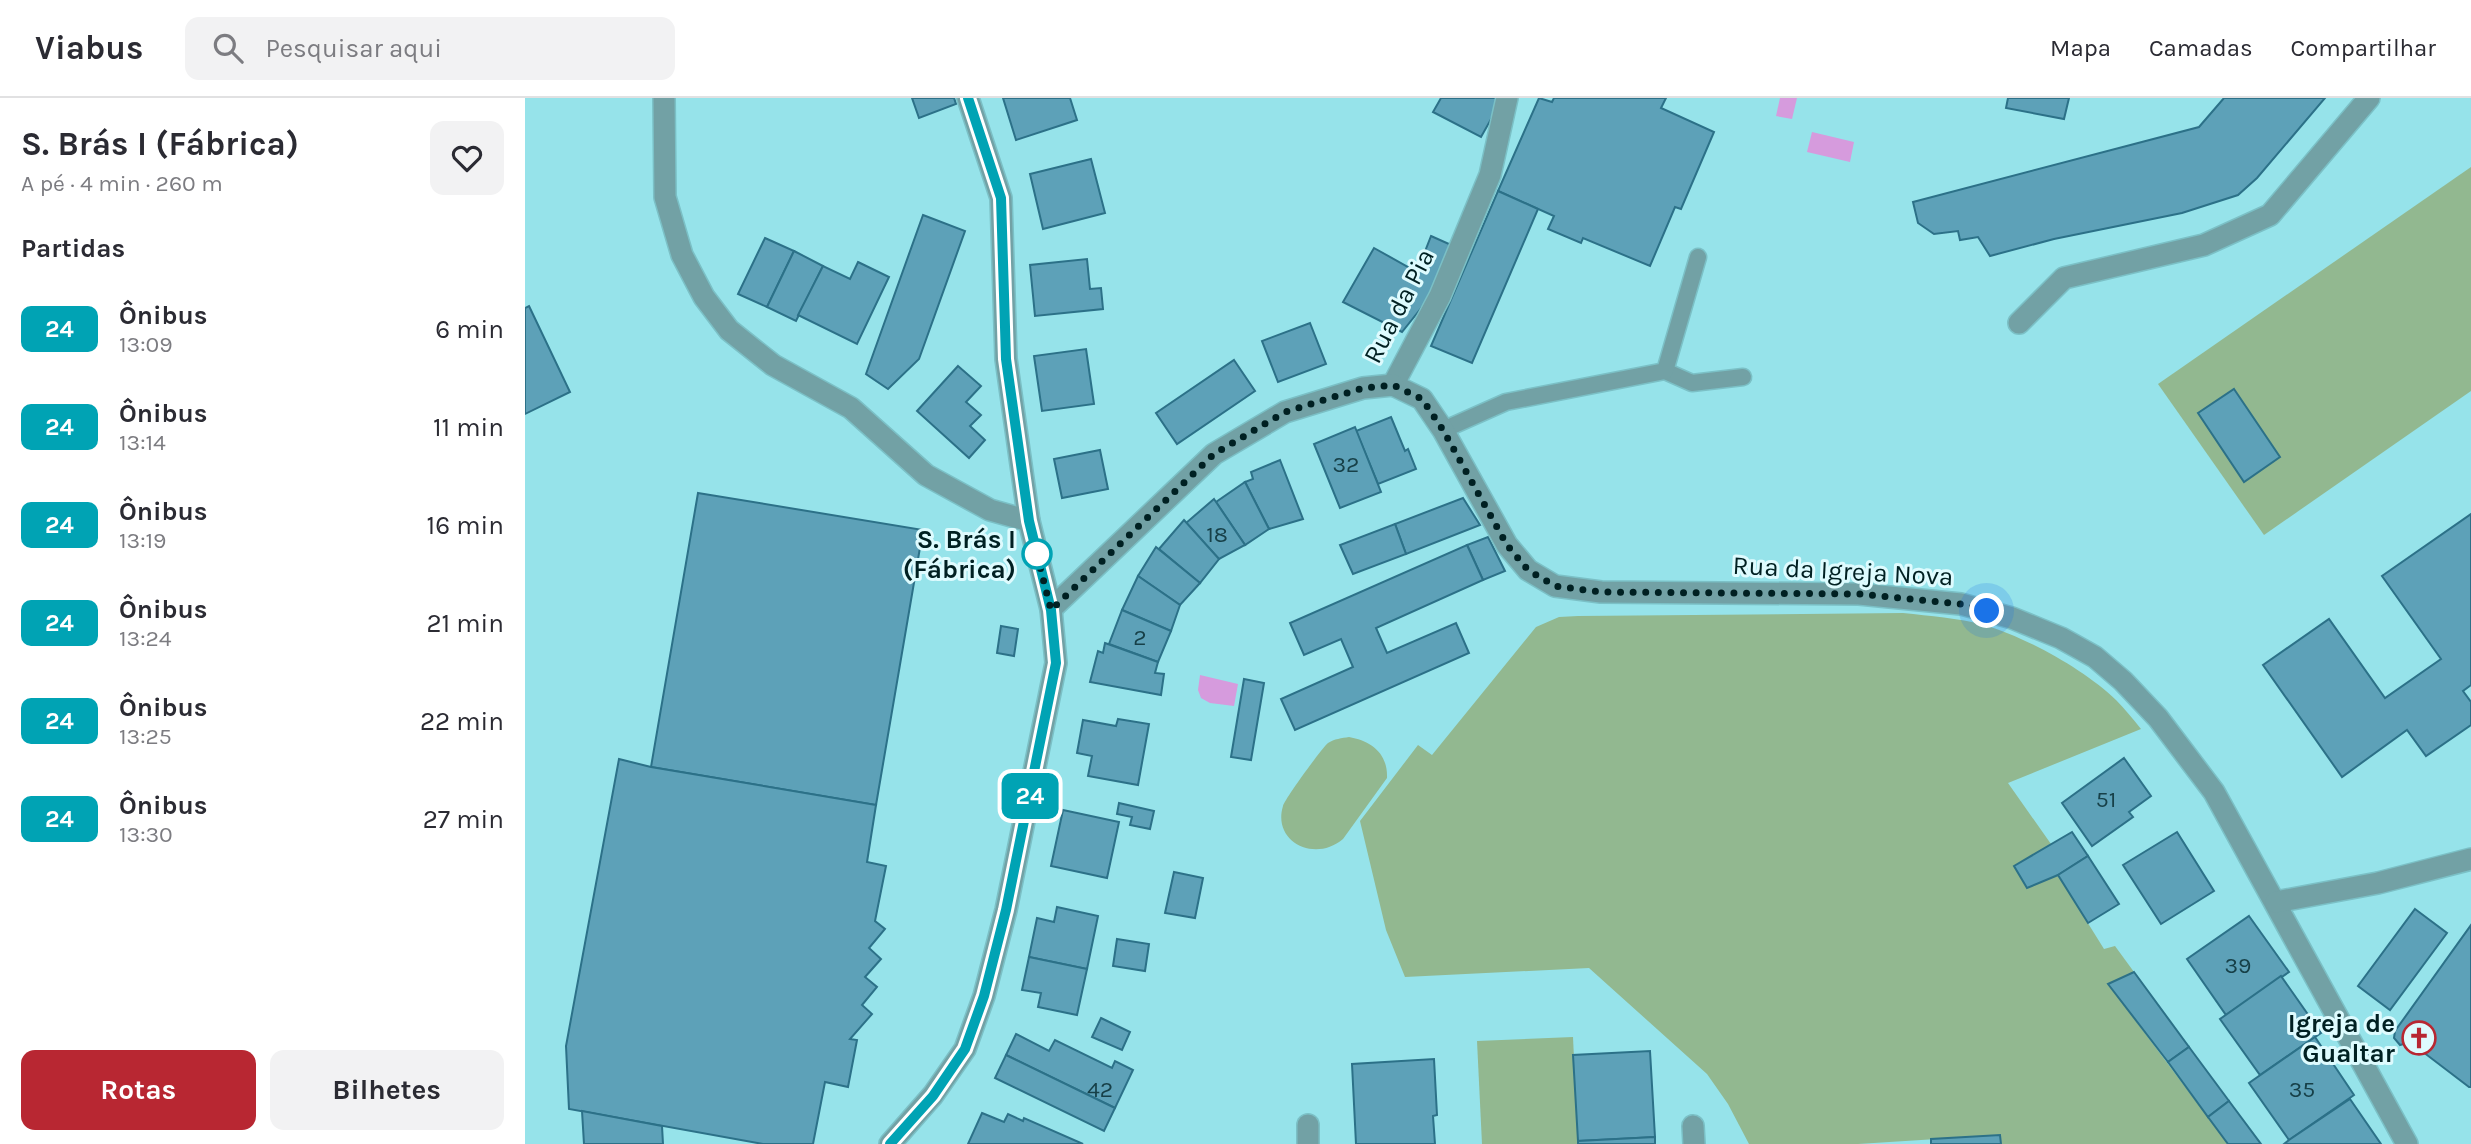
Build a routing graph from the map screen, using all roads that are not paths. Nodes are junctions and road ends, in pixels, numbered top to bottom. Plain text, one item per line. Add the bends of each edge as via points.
1 (664, 98) edge
2 (968, 98) edge
3 (1507, 98) edge
4 (2369, 98) edge
5 (1698, 257) dead end
6 (2019, 323) dead end
7 (1665, 371) junction
8 (1742, 377) dead end
9 (1393, 385) junction
10 (1443, 430) junction
11 (1029, 521) junction
12 (1051, 610) junction
13 (2471, 859) edge
14 (2276, 902) junction
15 (890, 1144) edge
16 (2407, 1144) edge

1 - 11 street via 665,197 682,255 704,297 729,330 772,365 851,408 926,475 990,510
2 - 11 street via 1001,198 1006,359
3 - 9 street, Rua da Pia via 1490,174 1440,296
4 - 6 street via 2270,215 2204,245 2064,278
5 - 7 lane
7 - 8 lane via 1692,383
7 - 10 lane via 1506,402
9 - 10 street, Rua da Igreja Nova via 1422,399
9 - 12 street, Rua da Pia via 1363,388 1285,412 1214,454
10 - 14 street, Rua da Igreja Nova via 1507,545 1528,570 1555,586 1601,592 1859,594 1961,604 2012,618 2095,657 2158,718 2214,792
11 - 12 street
12 - 15 street via 1056,663 984,996 965,1049 933,1096
13 - 14 street
14 - 16 street, Rua da Igreja Nova

